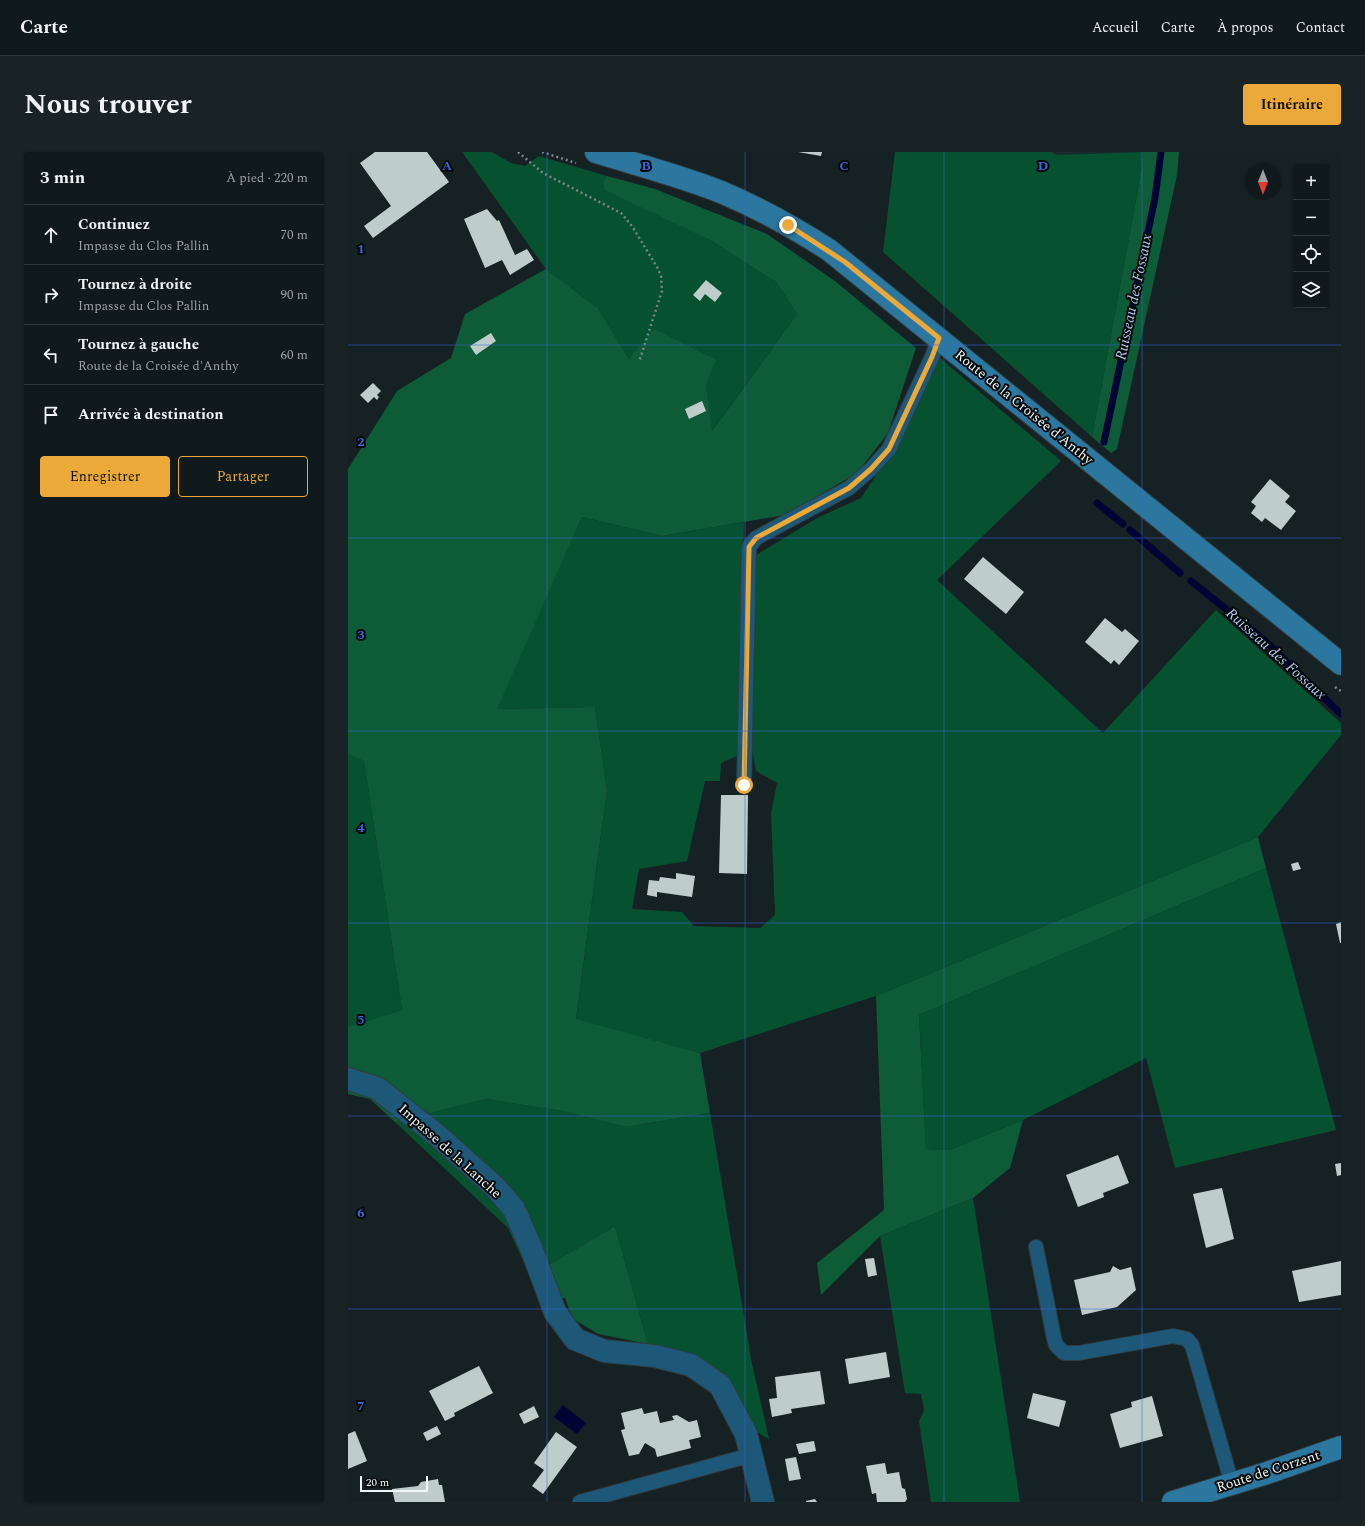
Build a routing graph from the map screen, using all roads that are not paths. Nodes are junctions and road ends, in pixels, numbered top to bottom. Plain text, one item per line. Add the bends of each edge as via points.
1 (596, 152) edge
2 (939, 338) junction
3 (1341, 664) edge
4 (744, 785) dead end
5 (348, 1079) edge
6 (1036, 1247) dead end
7 (1341, 1447) edge
8 (751, 1455) junction
9 (1232, 1484) junction
10 (580, 1502) edge
11 (763, 1502) edge
12 (1173, 1502) edge

1 - 2 street, Route de la Croisée d'Anthy via 699,184 771,216 809,237 845,262
2 - 3 street, Route de la Croisée d'Anthy
2 - 4 lane via 889,449 876,464 849,488 756,538 749,547
5 - 8 street, Impasse de la Lanche via 377,1088 438,1136 495,1187 514,1209 555,1312 575,1339 604,1351 655,1356 691,1365 720,1385 746,1434
6 - 9 lane via 1054,1338 1056,1345 1064,1353 1072,1354 1173,1336 1187,1339 1192,1345
7 - 9 street, Route de Corzent
8 - 10 lane
8 - 11 street, Impasse de la Lanche
9 - 12 street, Route de Corzent

